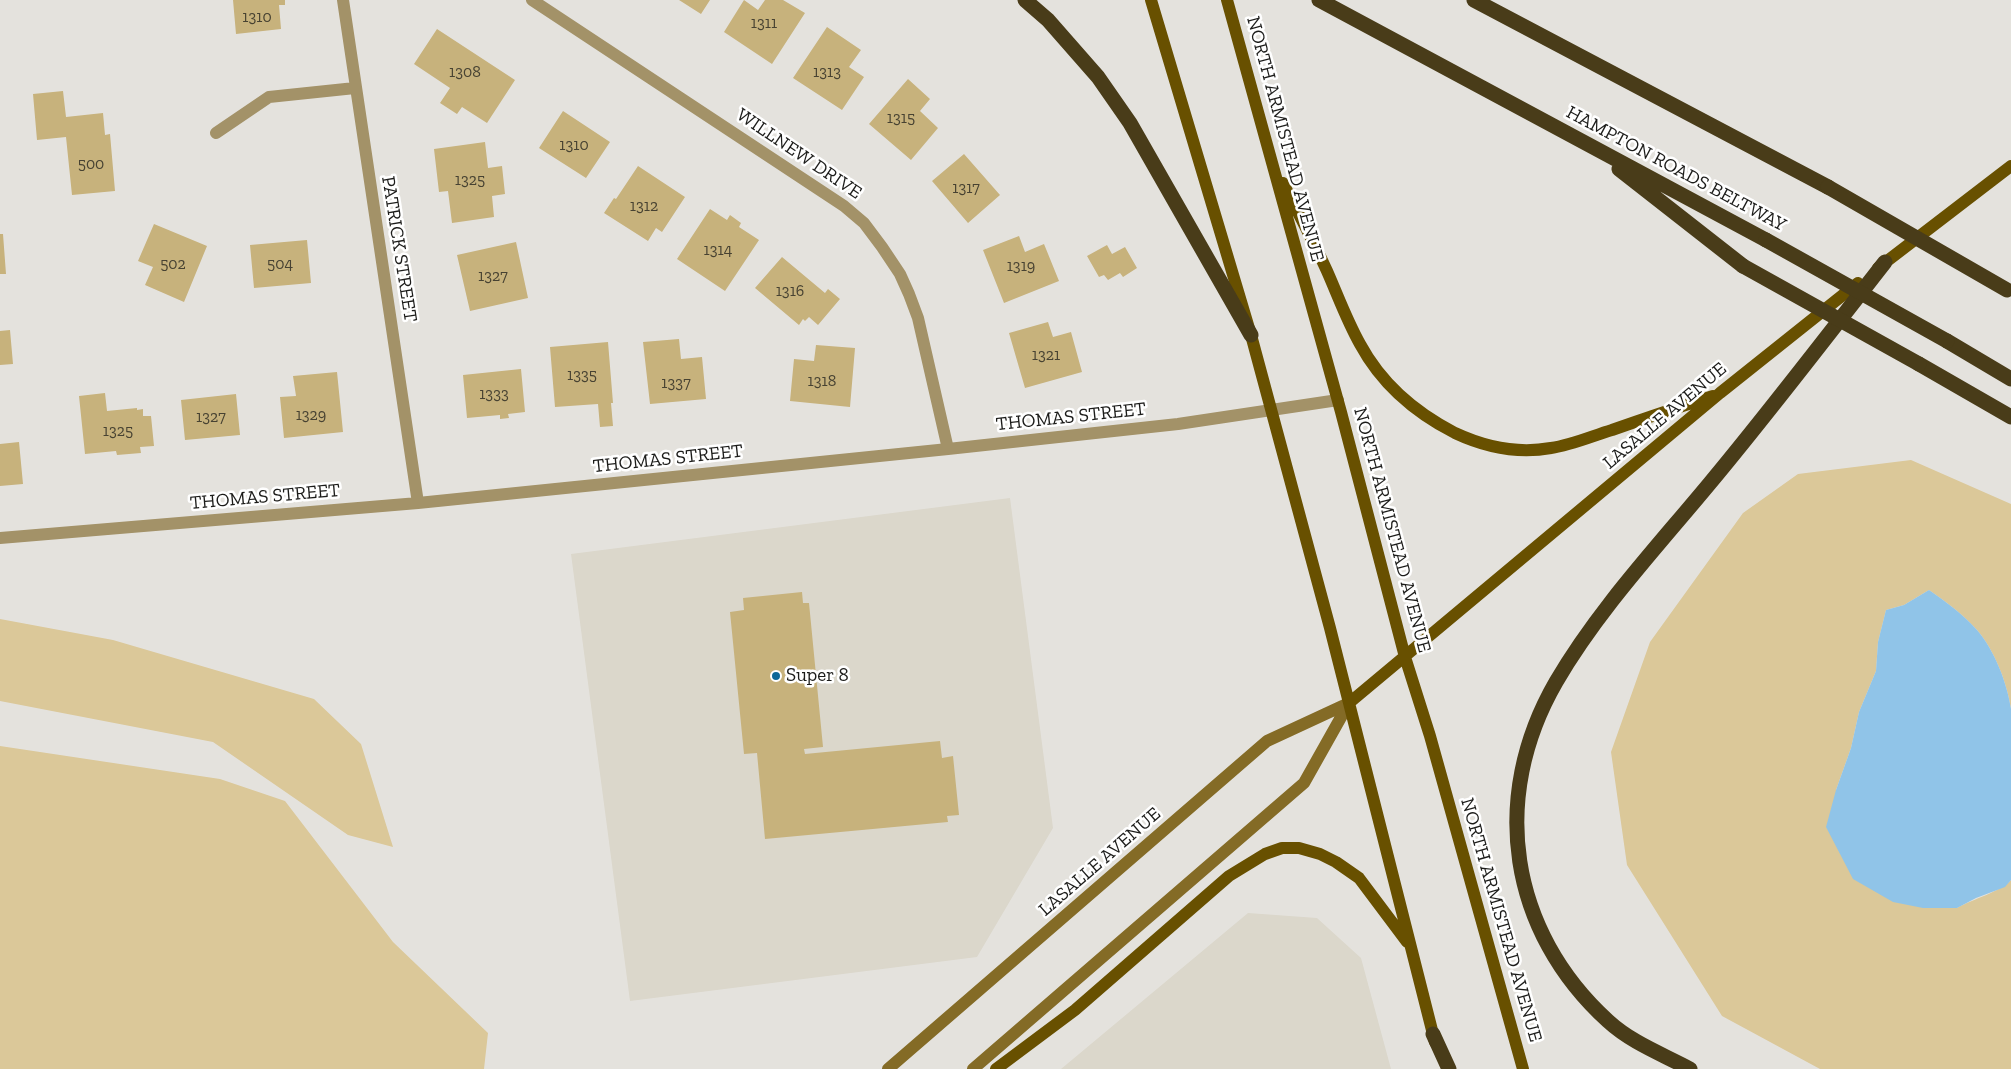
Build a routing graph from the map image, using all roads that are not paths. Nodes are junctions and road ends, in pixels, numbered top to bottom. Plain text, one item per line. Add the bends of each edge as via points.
1 (343, 0) edge
2 (532, 0) edge
3 (1025, 0) edge
4 (1151, 0) edge
5 (1227, 0) edge
6 (1319, 0) edge
7 (1474, 0) edge
8 (355, 88) junction
9 (216, 133) dead end
10 (1584, 142) junction
11 (1270, 156) junction
12 (2011, 166) edge
13 (1885, 262) junction
14 (2009, 291) edge
15 (1251, 336) junction
16 (2011, 379) edge
17 (1720, 393) junction
18 (1338, 400) junction
19 (1271, 410) junction
20 (2011, 417) edge
21 (948, 449) junction
22 (418, 503) junction
23 (0, 538) edge
24 (1405, 657) junction
25 (1349, 703) junction
26 (1411, 948) junction
27 (1433, 1034) junction
28 (888, 1069) edge
29 (973, 1069) edge
30 (996, 1069) edge
31 (1442, 1069) edge
32 (1449, 1069) edge
33 (1523, 1069) edge
34 (1690, 1069) edge

1 - 8 street, PATRICK STREET
2 - 21 street, WILLNEW DRIVE via 844,206 864,223 900,274 918,318
3 - 15 highway via 1048,20 1098,78 1130,123
4 - 15 main road
5 - 11 main road, NORTH ARMISTEAD AVENUE
6 - 10 highway, HAMPTON ROADS BELTWAY
7 - 14 highway, bridge via 1828,187
8 - 9 street via 269,98
8 - 22 street, PATRICK STREET
10 - 16 highway, HAMPTON ROADS BELTWAY, bridge via 1766,240
10 - 20 highway, bridge via 1743,266
11 - 17 main road via 1360,345 1382,376 1435,423 1482,444 1520,451 1552,448
11 - 18 main road, NORTH ARMISTEAD AVENUE
12 - 13 main road, LASALLE AVENUE
13 - 17 main road, LASALLE AVENUE
13 - 34 highway via 1740,447 1610,604 1583,642 1556,682 1540,714 1518,790 1518,861 1530,907 1548,947 1574,986 1609,1022 1639,1044
15 - 19 main road
17 - 24 main road, LASALLE AVENUE
18 - 19 street, THOMAS STREET
18 - 24 main road, NORTH ARMISTEAD AVENUE
19 - 21 street, THOMAS STREET via 1178,424
19 - 25 main road
21 - 22 street, THOMAS STREET
22 - 23 street, THOMAS STREET
24 - 25 main road, LASALLE AVENUE
24 - 33 main road, NORTH ARMISTEAD AVENUE
25 - 26 main road
25 - 28 main road, LASALLE AVENUE via 1267,741
25 - 29 main road, LASALLE AVENUE via 1304,783
26 - 27 main road
26 - 30 main road via 1359,878 1320,854 1299,848 1282,848 1247,864 1223,881 1075,1010
27 - 31 main road
27 - 32 highway

